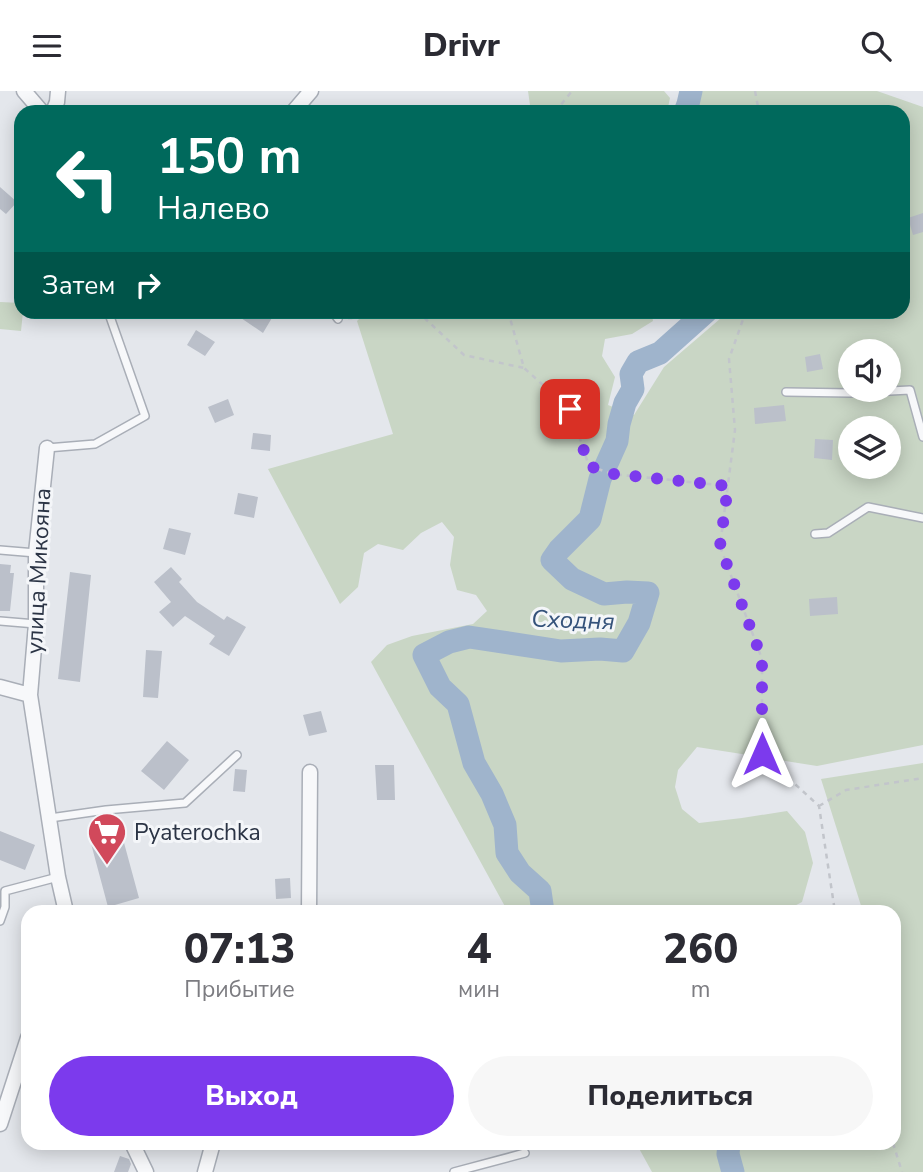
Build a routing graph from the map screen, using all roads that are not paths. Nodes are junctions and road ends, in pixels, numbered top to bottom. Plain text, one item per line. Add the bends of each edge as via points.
1 (24, 91) edge
2 (311, 91) edge
3 (35, 105) edge
4 (299, 105) edge
5 (111, 319) edge
6 (786, 392) dead end
7 (923, 437) edge
8 (47, 448) joint
9 (923, 518) edge
10 (816, 534) dead end
11 (0, 550) edge
12 (36, 553) junction
13 (0, 621) edge
14 (36, 624) junction
15 (0, 687) edge
16 (30, 695) junction
17 (237, 755) dead end
18 (310, 772) dead end
19 (50, 818) junction
20 (58, 877) junction
21 (3, 890) edge
22 (64, 905) edge
23 (309, 905) edge
24 (0, 921) edge
25 (21, 1060) edge
26 (0, 1124) edge
27 (135, 1150) edge
28 (211, 1150) edge
29 (525, 1153) dead end
30 (146, 1172) edge
31 (205, 1172) edge
32 (454, 1172) edge

1 - 3 street
2 - 4 street
5 - 8 lane via 145,416 95,445
6 - 7 lane via 910,390
8 - 12 street, улица Микояна
9 - 10 lane via 868,507 828,533
11 - 12 lane
12 - 14 street, улица Микояна
13 - 14 lane
14 - 16 street, улица Микояна
15 - 16 street
16 - 19 street, улица Микояна
17 - 19 lane via 185,803
18 - 23 street
19 - 20 street, улица Микояна
20 - 21 lane
20 - 22 street, улица Микояна
21 - 24 lane via 5,907
25 - 26 street
27 - 30 street
28 - 31 street
29 - 32 lane

